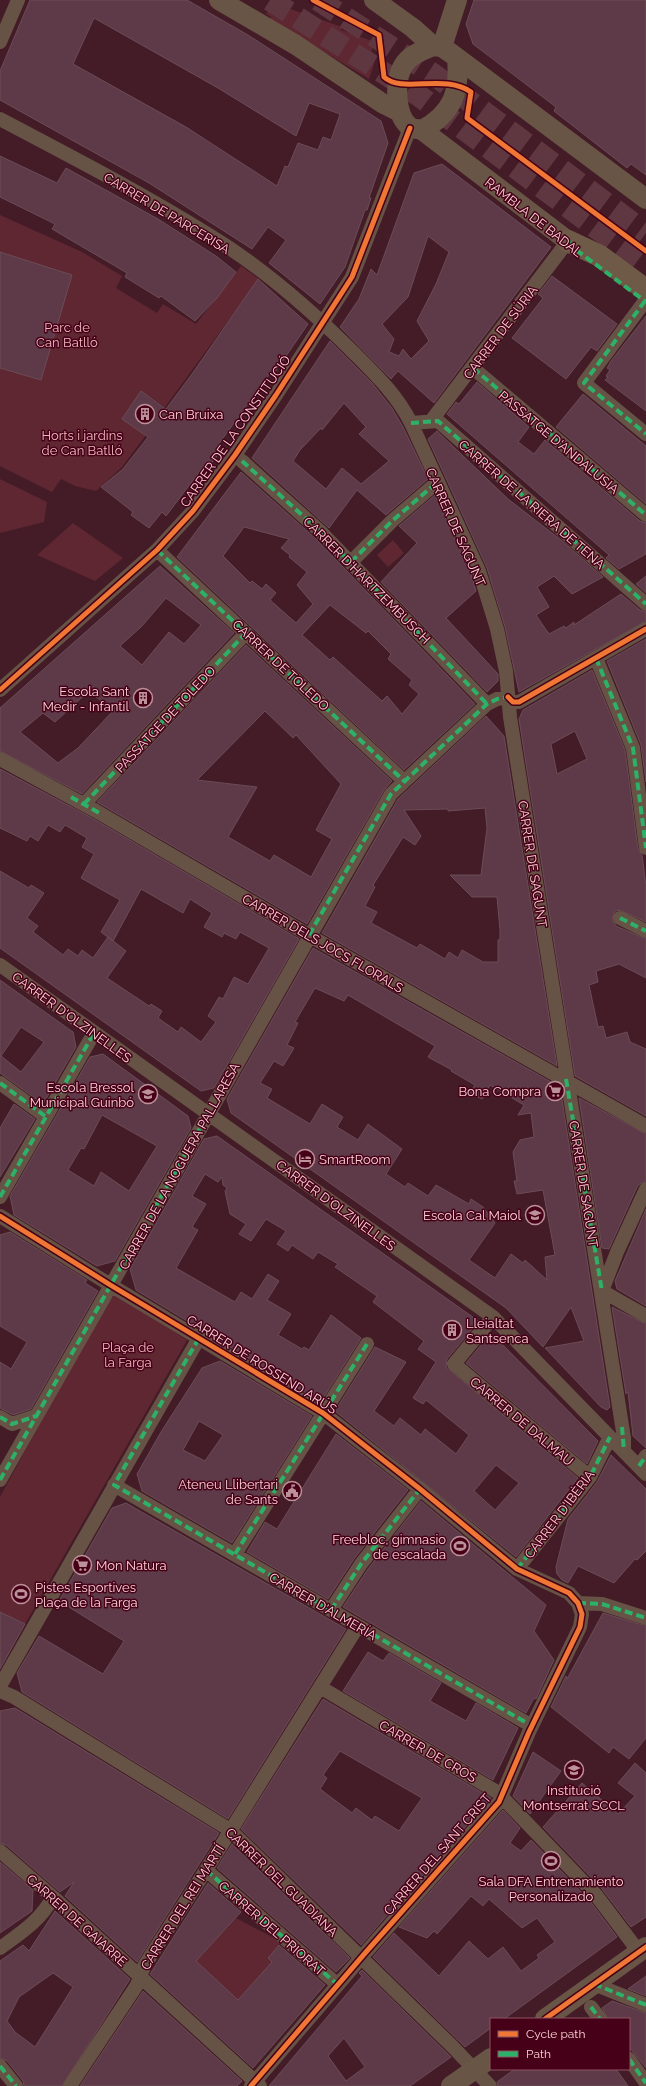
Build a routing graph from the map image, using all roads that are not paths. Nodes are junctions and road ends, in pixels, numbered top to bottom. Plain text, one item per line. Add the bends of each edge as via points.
1 (18, 0) edge
2 (219, 0) edge
3 (374, 0) edge
4 (457, 0) edge
5 (0, 42) edge
6 (444, 50) junction
7 (398, 111) junction
8 (0, 119) edge
9 (416, 129) junction
10 (646, 199) edge
11 (568, 241) junction
12 (646, 298) edge
13 (324, 324) junction
14 (473, 368) junction
15 (431, 421) junction
16 (411, 424) junction
17 (646, 434) edge
18 (242, 461) dead end
19 (434, 485) dead end
20 (646, 515) edge
21 (157, 550) junction
22 (352, 562) junction
23 (646, 604) edge
24 (646, 629) edge
25 (246, 633) junction
26 (596, 658) junction
27 (0, 690) edge
28 (508, 697) junction
29 (488, 704) junction
30 (0, 759) edge
31 (404, 781) junction
32 (84, 804) junction
33 (646, 848) edge
34 (620, 918) dead end
35 (646, 931) edge
36 (309, 935) junction
37 (0, 964) edge
38 (94, 1034) junction
39 (566, 1079) junction
40 (0, 1082) edge
41 (208, 1114) junction
42 (45, 1116) junction
43 (646, 1126) edge
44 (646, 1189) edge
45 (0, 1197) edge
46 (0, 1216) edge
47 (112, 1286) junction
48 (602, 1291) junction
49 (646, 1316) edge
50 (494, 1317) junction
51 (199, 1338) junction
52 (367, 1344) dead end
53 (323, 1413) junction
54 (36, 1416) junction
55 (0, 1417) edge
56 (610, 1436) junction
57 (624, 1451) junction
58 (644, 1465) edge
59 (590, 1477) junction
60 (0, 1480) edge
61 (114, 1485) junction
62 (420, 1489) junction
63 (235, 1554) junction
64 (517, 1569) junction
65 (578, 1603) junction
66 (331, 1610) junction
67 (646, 1618) edge
68 (358, 1626) junction
69 (0, 1686) edge
70 (320, 1687) junction
71 (0, 1691) edge
72 (532, 1726) junction
73 (502, 1796) junction
74 (230, 1830) junction
75 (0, 1851) edge
76 (206, 1870) junction
77 (53, 1897) junction
78 (0, 1948) edge
79 (643, 1949) edge
80 (361, 1958) junction
81 (139, 1976) junction
82 (594, 1984) junction
83 (338, 1985) junction
84 (646, 2005) edge
85 (591, 2007) dead end
86 (546, 2018) edge
87 (599, 2018) edge
88 (630, 2060) edge
89 (483, 2063) edge
90 (0, 2066) edge
91 (646, 2083) edge
92 (255, 2084) edge
93 (16, 2086) edge
94 (70, 2086) edge
95 (452, 2086) edge
96 (490, 2086) edge

1 - 5 street
2 - 7 street, RAMBLA DE BADAL via 296,45
3 - 6 street
4 - 6 street
6 - 7 street via 415,54 403,66 398,83
6 - 9 street via 456,90 450,105 434,123
6 - 10 street
7 - 9 street, RAMBLA DE BADAL
8 - 13 street, CARRER DE PARCERISA via 210,235 259,270
9 - 11 street, RAMBLA DE BADAL
9 - 13 street, CARRER DE LA CONSTITUCIÓ via 352,277
11 - 12 main road via 600,256
11 - 14 street, CARRER DE SÚRIA
12 - 17 street via 584,383
13 - 16 street, CARRER DE SAGUNT via 387,387 398,400
13 - 21 street, CARRER DE LA CONSTITUCIÓ via 235,455 193,511
14 - 15 street, CARRER DE SÚRIA
14 - 20 street, PASSATGE D'ANDALUSIA
15 - 16 street
15 - 23 street, CARRER DE LA RIERA DE TENA via 438,421
16 - 28 street, CARRER DE SAGUNT via 481,578 497,630
18 - 22 street, CARRER D'HARTZEMBUSCH
19 - 22 street via 392,521
21 - 25 street, CARRER DE TOLEDO
21 - 27 street, CARRER DE LA CONSTITUCIÓ
22 - 29 street, CARRER D'HARTZEMBUSCH
24 - 26 street
25 - 31 street, CARRER DE TOLEDO
25 - 32 street, PASSATGE DE TOLEDO
26 - 28 street via 519,702 513,702
26 - 33 street via 633,748
28 - 29 street
28 - 39 street, CARRER DE SAGUNT
29 - 31 street, CARRER DE LA NOGUERA PALLARESA
30 - 32 street, CARRER DELS JOCS FLORALS
31 - 36 street, CARRER DE LA NOGUERA PALLARESA via 391,794
32 - 36 street, CARRER DELS JOCS FLORALS
34 - 35 street
36 - 39 street, CARRER DELS JOCS FLORALS
36 - 41 street, CARRER DE LA NOGUERA PALLARESA
37 - 38 street, CARRER D'OLZINELLES
38 - 41 street, CARRER D'OLZINELLES
38 - 42 street
39 - 43 street, CARRER DELS JOCS FLORALS
39 - 48 street, CARRER DE SAGUNT
40 - 42 street
41 - 47 street, CARRER DE LA NOGUERA PALLARESA
41 - 50 street, CARRER D'OLZINELLES
42 - 45 street
44 - 48 street
46 - 47 street, CARRER DE ROSSEND ARÚS
47 - 51 street, CARRER DE ROSSEND ARÚS
47 - 54 street, CARRER DE LA NOGUERA PALLARESA
48 - 49 street
48 - 57 street, CARRER DE SAGUNT
50 - 56 street, CARRER D'OLZINELLES
50 - 59 street, CARRER DE DALMAU via 454,1364
51 - 53 street, CARRER DE ROSSEND ARÚS
51 - 61 street
52 - 53 street
53 - 62 street, CARRER DE ROSSEND ARÚS
53 - 63 street
54 - 55 street via 12,1424
54 - 60 street, CARRER DE LA NOGUERA PALLARESA
56 - 57 street, CARRER D'OLZINELLES
56 - 59 street, CARRER D'IBÈRIA
57 - 58 street, CARRER D'OLZINELLES
59 - 64 street, CARRER D'IBÈRIA
61 - 63 street, CARRER D'ALMERÍA
61 - 69 street
62 - 64 street, CARRER DE ROSSEND ARÚS
62 - 66 street via 361,1564
63 - 66 street, CARRER D'ALMERÍA
64 - 65 street, CARRER DE ROSSEND ARÚS via 568,1593
65 - 67 street via 602,1604
65 - 72 street, CARRER DEL SANT CRIST via 582,1614 580,1627
66 - 68 street, CARRER D'ALMERÍA
68 - 70 street, CARRER DEL REI MARTÍ
68 - 72 street, CARRER D'ALMERÍA
70 - 73 street, CARRER DE CROS
70 - 74 street, CARRER DEL REI MARTÍ
71 - 74 street, CARRER DEL GUADIANA via 14,1697
72 - 73 street, CARRER DEL SANT CRIST
73 - 79 street, CARRER DE CROS via 596,1895
73 - 80 street, CARRER DEL SANT CRIST
74 - 76 street, CARRER DEL REI MARTÍ
74 - 80 street, CARRER DEL GUADIANA
75 - 77 street, CARRER DE GAIARRE
76 - 81 street, CARRER DEL REI MARTÍ
76 - 83 street, CARRER DEL PRIORAT
77 - 78 street via 33,1924
77 - 81 street, CARRER DE GAIARRE
79 - 82 street
80 - 83 street, CARRER DEL SANT CRIST
80 - 89 street, CARRER DEL GUADIANA
81 - 92 street, CARRER DE GAIARRE
81 - 94 street, CARRER DEL REI MARTÍ via 137,1985
82 - 84 street
82 - 86 street
83 - 92 street, CARRER DEL SANT CRIST
85 - 87 street
88 - 91 street
89 - 95 street
89 - 96 street, CARRER DEL GUADIANA
90 - 93 street

